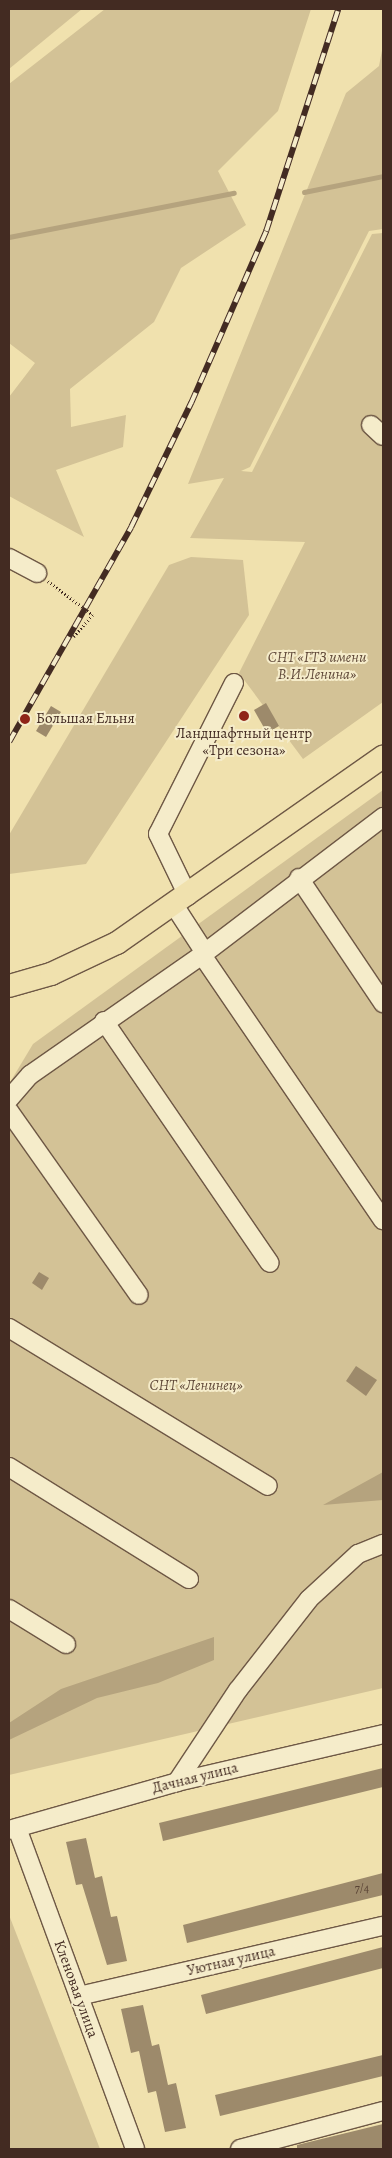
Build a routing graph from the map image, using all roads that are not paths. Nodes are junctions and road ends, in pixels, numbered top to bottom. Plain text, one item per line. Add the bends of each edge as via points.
1 (9, 558) edge
2 (37, 573) road end
3 (234, 683) dead end
4 (383, 757) edge
5 (383, 817) edge
6 (299, 878) junction
7 (181, 900) junction
8 (203, 954) junction
9 (9, 986) edge
10 (383, 1003) edge
11 (104, 1021) junction
12 (9, 1099) edge
13 (9, 1111) edge
14 (383, 1220) edge
15 (270, 1263) dead end
16 (139, 1294) dead end
17 (9, 1328) edge
18 (9, 1467) edge
19 (268, 1486) dead end
20 (383, 1544) edge
21 (189, 1579) dead end
22 (9, 1609) edge
23 (66, 1644) dead end
24 (383, 1734) edge
25 (177, 1782) junction
26 (13, 1829) edge
27 (383, 1926) edge
28 (79, 1996) junction
29 (383, 2111) edge
30 (135, 2149) edge
31 (240, 2149) edge

1 - 2 street
3 - 7 street via 158,834
4 - 7 main road
5 - 6 street
6 - 8 street
6 - 10 street
7 - 8 street
7 - 9 main road via 117,943 52,974
8 - 11 street
8 - 14 street
11 - 12 street via 30,1075
11 - 15 street
13 - 16 street
17 - 19 street
18 - 21 street
20 - 25 street via 358,1554 309,1598 238,1690
22 - 23 street
24 - 25 street, Дачная улица
25 - 26 street, Дачная улица
26 - 28 street, Кленовая улица
27 - 28 street, Уютная улица
28 - 30 street, Кленовая улица
29 - 31 street

